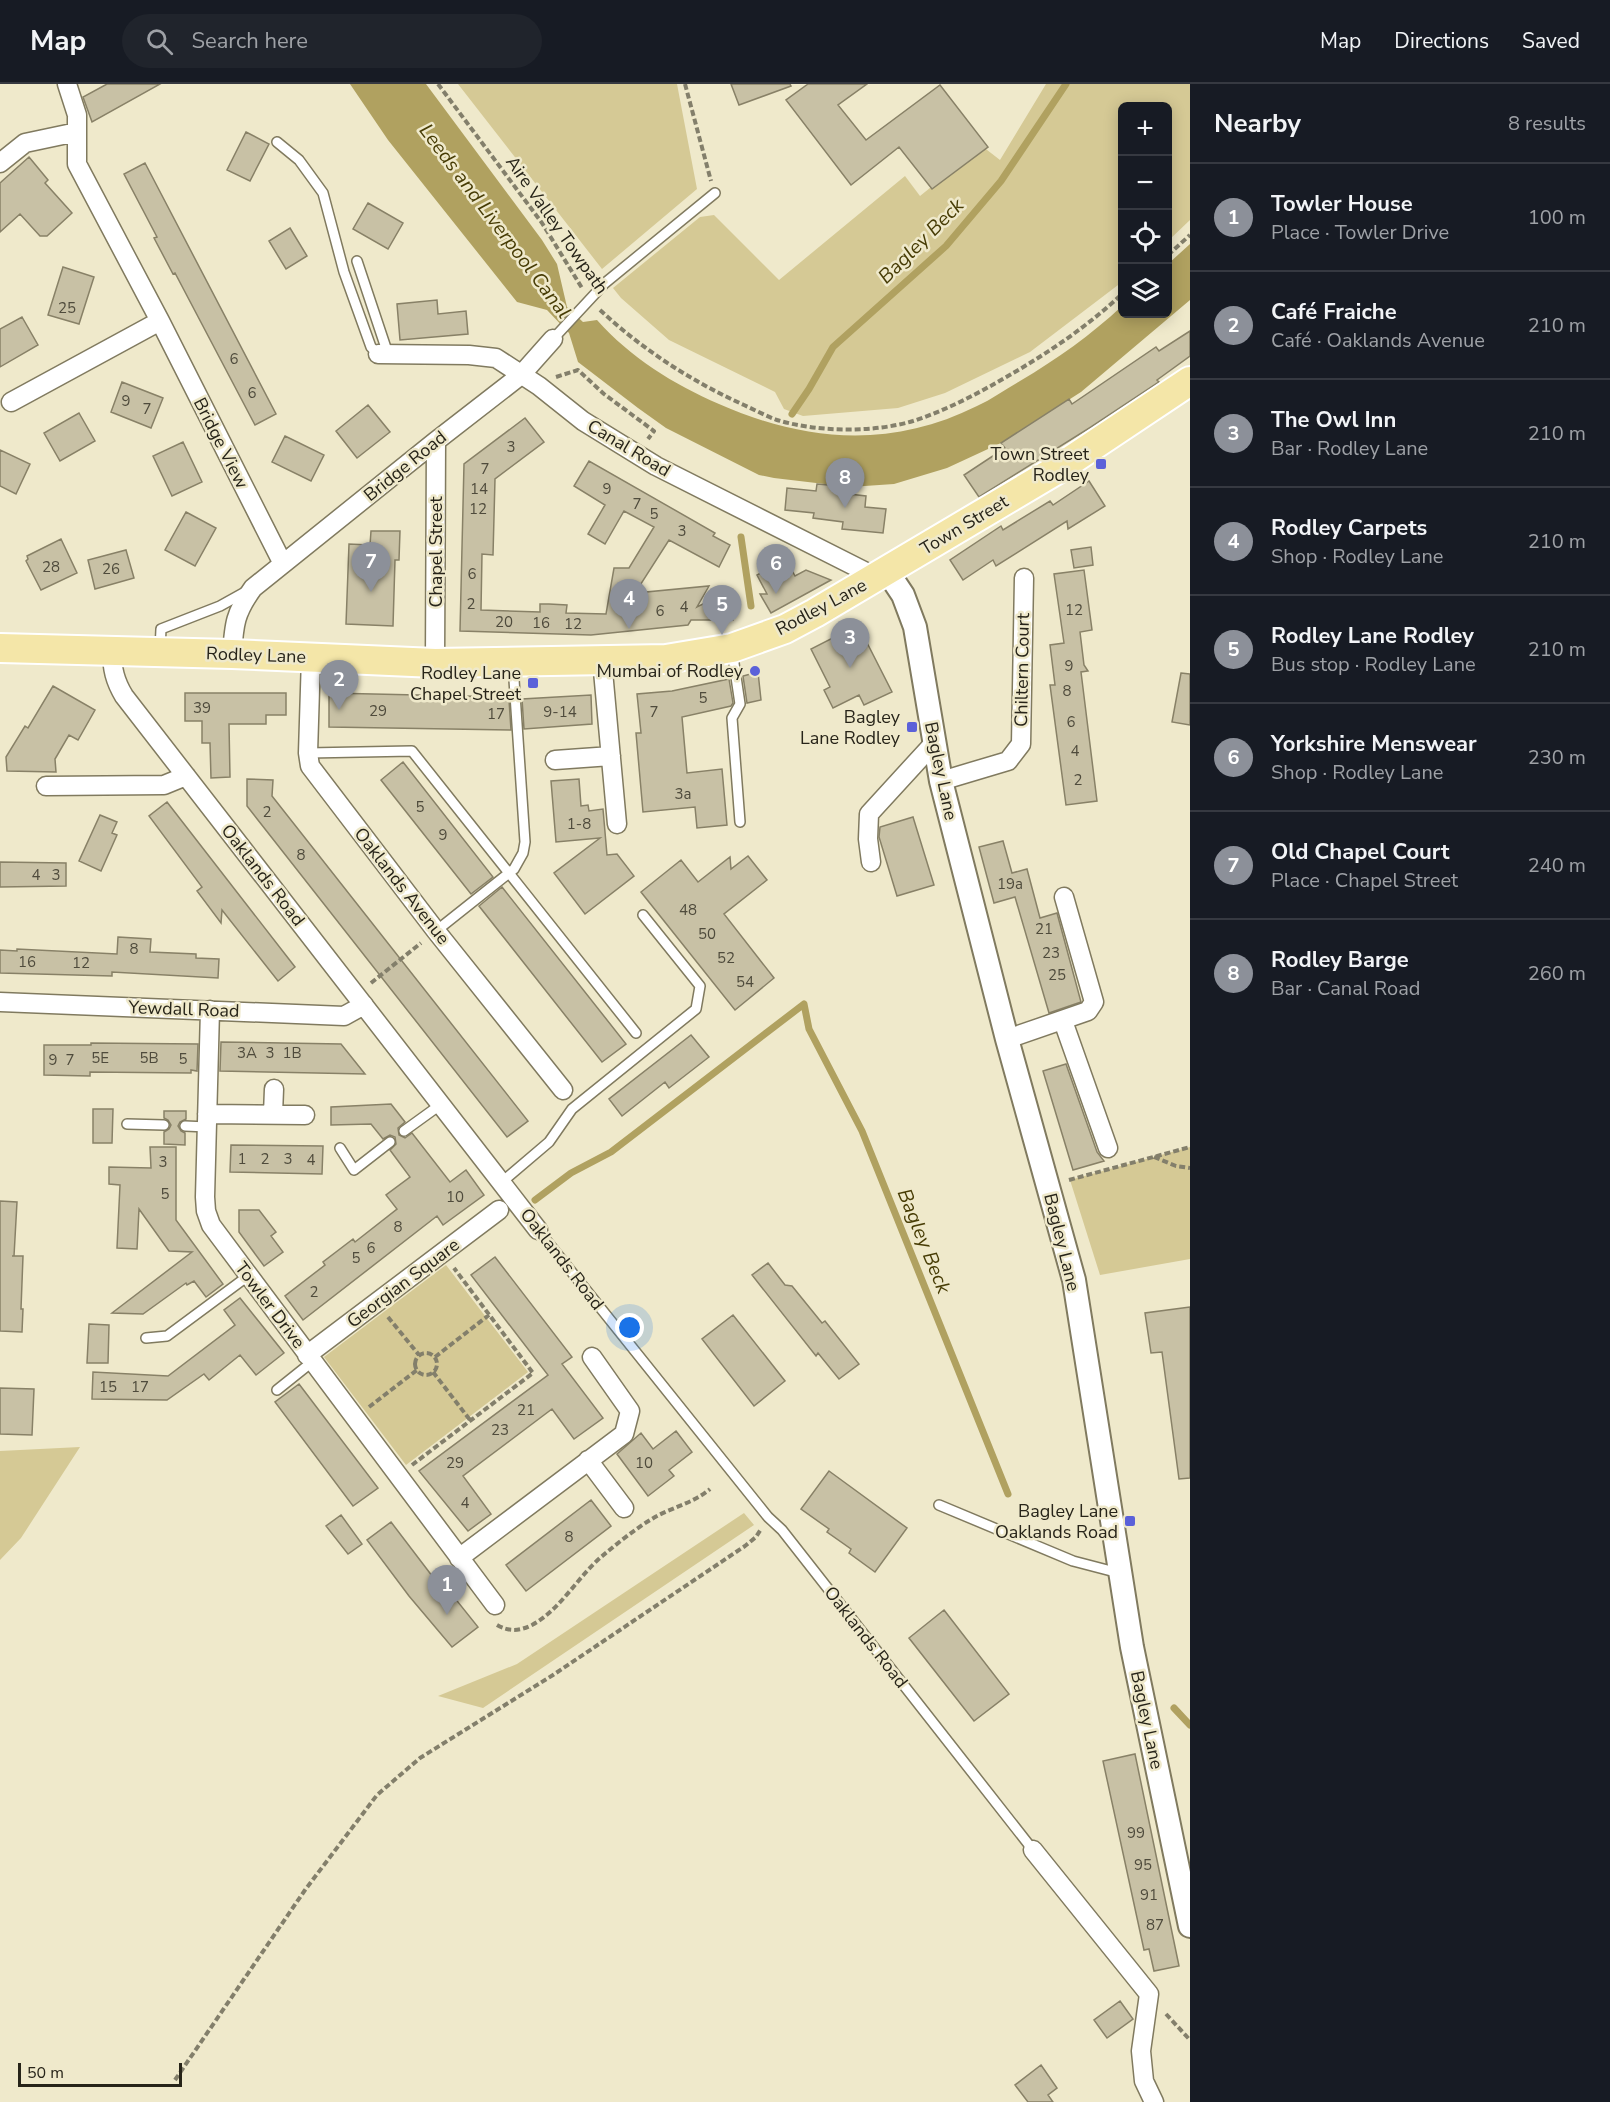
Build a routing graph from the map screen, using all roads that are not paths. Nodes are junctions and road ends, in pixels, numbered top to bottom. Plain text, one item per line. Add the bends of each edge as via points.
1 (67, 84) edge
2 (77, 132) junction
3 (277, 142) dead end
4 (0, 163) edge
5 (715, 193) road end
6 (357, 261) dead end
7 (160, 321) junction
8 (553, 339) joint
9 (383, 354) junction
10 (521, 375) junction
11 (1190, 381) edge
12 (11, 402) dead end
13 (436, 441) junction
14 (283, 564) junction
15 (882, 574) junction
16 (1024, 578) dead end
17 (253, 588) junction
18 (0, 648) edge
19 (732, 648) junction
20 (112, 651) junction
21 (159, 652) junction
22 (232, 654) junction
23 (310, 657) junction
24 (603, 660) junction
25 (512, 662) junction
26 (435, 663) junction
27 (934, 743) junction
28 (308, 753) junction
29 (611, 756) junction
30 (555, 760) dead end
31 (186, 776) junction
32 (941, 781) junction
33 (46, 786) dead end
34 (740, 822) dead end
35 (617, 824) dead end
36 (871, 862) dead end
37 (508, 874) junction
38 (1064, 897) dead end
39 (643, 915) dead end
40 (436, 931) junction
41 (360, 1000) junction
42 (0, 1002) edge
43 (210, 1010) junction
44 (1063, 1021) junction
45 (636, 1033) dead end
46 (1007, 1039) junction
47 (274, 1089) dead end
48 (563, 1090) dead end
49 (440, 1105) junction
50 (273, 1114) junction
51 (305, 1115) dead end
52 (207, 1120) junction
53 (127, 1124) dead end
54 (164, 1125) dead end
55 (185, 1126) dead end
56 (404, 1131) dead end
57 (390, 1142) dead end
58 (340, 1148) dead end
59 (1108, 1148) dead end
60 (354, 1170) junction
61 (360, 1179) dead end
62 (502, 1182) junction
63 (499, 1210) dead end
64 (538, 1230) joint
65 (248, 1276) junction
66 (146, 1338) dead end
67 (592, 1358) dead end
68 (310, 1359) junction
69 (277, 1390) dead end
70 (588, 1460) junction
71 (939, 1505) dead end
72 (624, 1508) dead end
73 (459, 1558) junction
74 (1120, 1574) junction
75 (495, 1605) road end
76 (1032, 1850) joint
77 (1190, 1926) edge
78 (1154, 2102) edge

1 - 2 street, Bridge View via 77,115
2 - 4 street via 25,143
2 - 7 street, Bridge View via 77,164
3 - 9 lane via 299,160 323,193 370,347
5 - 8 lane via 605,283
6 - 9 lane
7 - 12 street
7 - 14 street, Bridge View
8 - 10 street, Bridge Road
9 - 10 street, Canal Road via 496,358
10 - 13 street, Bridge Road
10 - 15 street, Canal Road via 583,421 656,466 790,534
11 - 15 main road, Town Street via 1058,469
13 - 14 street, Bridge Road
13 - 26 street, Chapel Street
14 - 17 street, Bridge Road
15 - 19 main road, Rodley Lane via 785,629
15 - 27 street, Bagley Lane via 903,595 915,627
16 - 32 street, Chiltern Court via 1021,744 1008,761
17 - 21 lane, Bridge Road via 220,606 161,629
17 - 22 street, Bridge Road via 234,623
18 - 20 main road, Rodley Lane
19 - 24 main road, Rodley Lane via 666,659
19 - 34 lane via 740,704 732,718
20 - 21 main road, Rodley Lane
20 - 31 street, Oaklands Road via 117,684
21 - 22 main road, Rodley Lane
22 - 23 main road, Rodley Lane
23 - 26 main road, Rodley Lane
23 - 28 street, Oaklands Avenue
24 - 25 main road, Rodley Lane
24 - 29 street
25 - 26 main road, Rodley Lane
25 - 37 lane via 525,842 524,853
27 - 32 street, Bagley Lane
27 - 36 street via 869,814
28 - 37 lane via 412,751
28 - 40 street, Oaklands Avenue via 315,775
29 - 30 street
29 - 35 street
31 - 33 street via 164,785
31 - 41 street, Oaklands Road
32 - 46 street, Bagley Lane
37 - 40 lane
37 - 45 lane
38 - 44 street via 1094,1002 1088,1011
39 - 62 lane via 700,986 696,1009 572,1109 549,1142
40 - 48 street, Oaklands Avenue
41 - 43 street, Yewdall Road via 344,1016
41 - 49 street, Oaklands Road
42 - 43 street, Yewdall Road
43 - 52 street, Towler Drive
44 - 46 street
44 - 59 street
46 - 74 street, Bagley Lane via 1074,1280
47 - 50 street
49 - 56 lane
49 - 62 street, Oaklands Road
50 - 51 street
50 - 52 street
52 - 55 lane
52 - 65 street, Towler Drive via 207,1212 219,1238
53 - 54 lane
57 - 60 lane
58 - 60 lane
60 - 61 lane
62 - 64 street, Oaklands Road
63 - 68 street, Georgian Square
64 - 76 lane, Oaklands Road via 782,1530
65 - 66 lane via 167,1336
65 - 68 street, Towler Drive
67 - 70 street via 630,1411 624,1434
68 - 69 lane
68 - 73 street, Towler Drive
70 - 72 street
70 - 73 street
71 - 74 lane via 1072,1561
73 - 75 street, Towler Drive
74 - 77 street, Bagley Lane
76 - 78 street, Oaklands Road via 1149,1994 1141,2051 1144,2081

